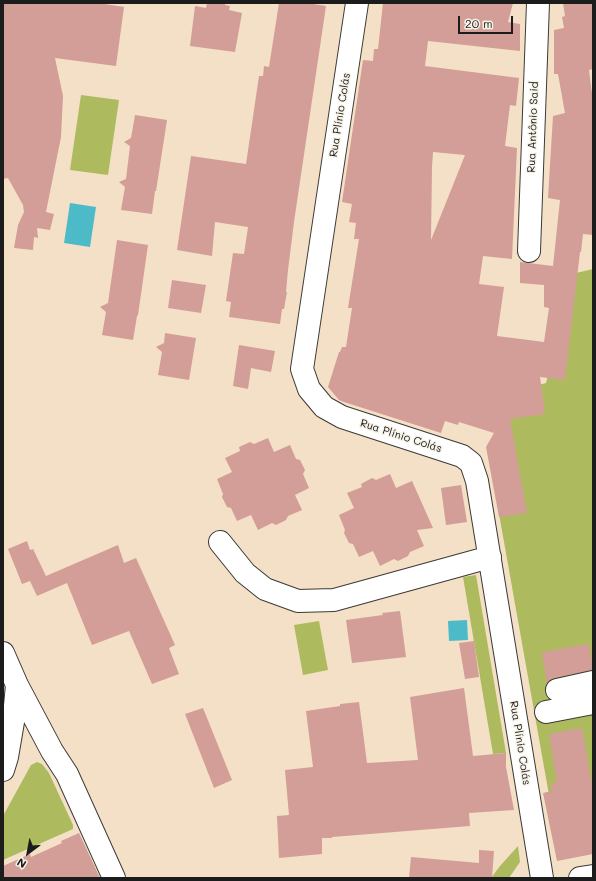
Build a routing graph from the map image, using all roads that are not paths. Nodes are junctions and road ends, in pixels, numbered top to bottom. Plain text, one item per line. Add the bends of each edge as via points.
1 (357, 3) edge
2 (538, 3) edge
3 (528, 251) dead end
4 (220, 542) dead end
5 (490, 557) junction
6 (3, 653) edge
7 (593, 682) edge
8 (17, 685) junction
9 (557, 690) dead end
10 (593, 703) edge
11 (546, 712) dead end
12 (3, 770) edge
13 (593, 876) edge
14 (114, 878) edge
15 (542, 878) edge
16 (580, 878) edge

1 - 5 street, Rua Plínio Colás via 302,369 309,389 324,407 336,414 462,456 471,463 477,481
2 - 3 street, Rua Antônio Said
4 - 5 street via 244,573 265,589 298,601 334,600
5 - 15 street, Rua Plínio Colás
6 - 8 street
7 - 9 street
8 - 12 street via 14,716
8 - 14 street via 67,774
10 - 11 street
13 - 16 street

